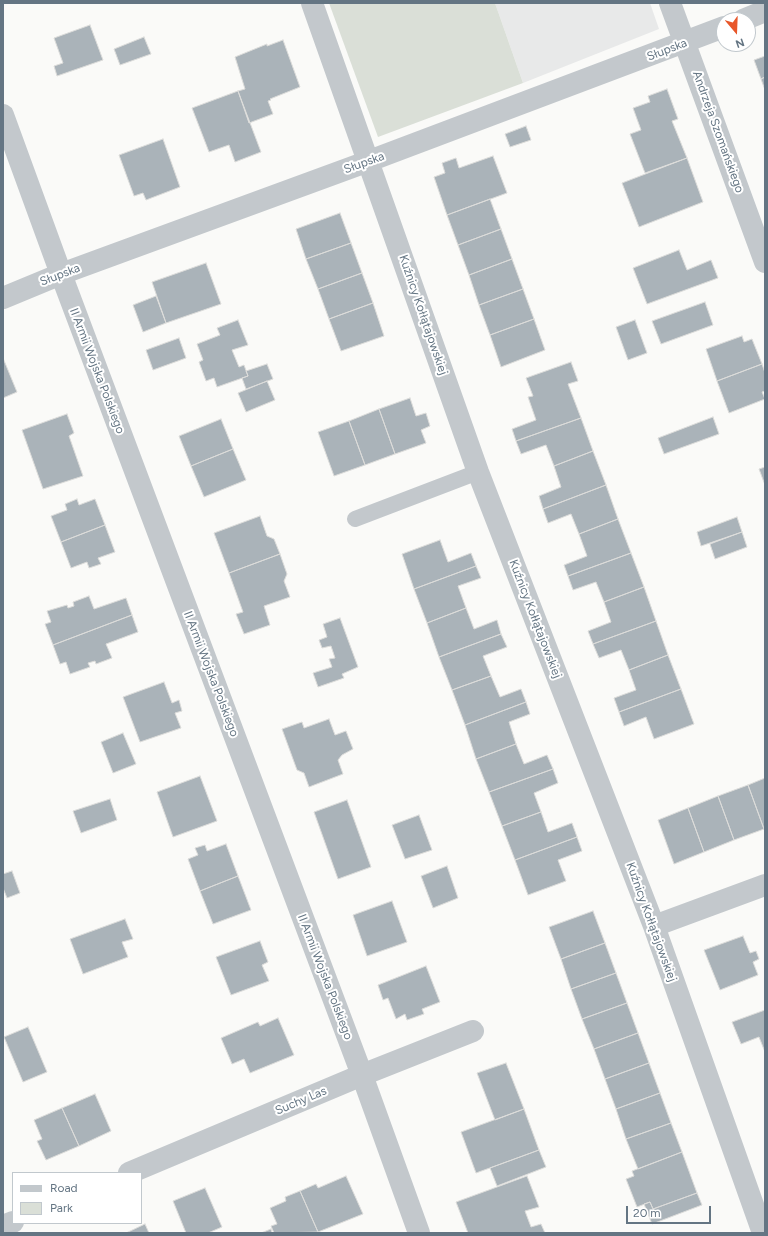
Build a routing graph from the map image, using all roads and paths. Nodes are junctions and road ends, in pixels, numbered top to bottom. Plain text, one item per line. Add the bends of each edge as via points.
1 (312, 3) edge
2 (670, 3) edge
3 (716, 31) edge
4 (685, 43) junction
5 (3, 115) edge
6 (369, 161) junction
7 (765, 262) edge
8 (61, 274) junction
9 (3, 298) edge
10 (478, 472) junction
11 (355, 519) dead end
12 (765, 885) edge
13 (654, 926) junction
14 (473, 1031) dead end
15 (362, 1075) junction
16 (131, 1172) edge
17 (419, 1233) edge
18 (764, 1233) edge

1 - 6 street, Kuźnicy Kołłątajowskiej
2 - 4 street, Andrzeja Szomańskiego
3 - 4 street, Słupska
4 - 6 street, Słupska
4 - 7 street, Andrzeja Szomańskiego
5 - 8 street, II Armii Wojska Polskiego
6 - 8 street, Słupska
6 - 10 street, Kuźnicy Kołłątajowskiej
8 - 9 street, Słupska
8 - 15 street, II Armii Wojska Polskiego
10 - 11 lane
10 - 13 street, Kuźnicy Kołłątajowskiej
12 - 13 street
13 - 18 street, Kuźnicy Kołłątajowskiej
14 - 15 street, Suchy Las
15 - 16 street, Suchy Las
15 - 17 street, II Armii Wojska Polskiego

